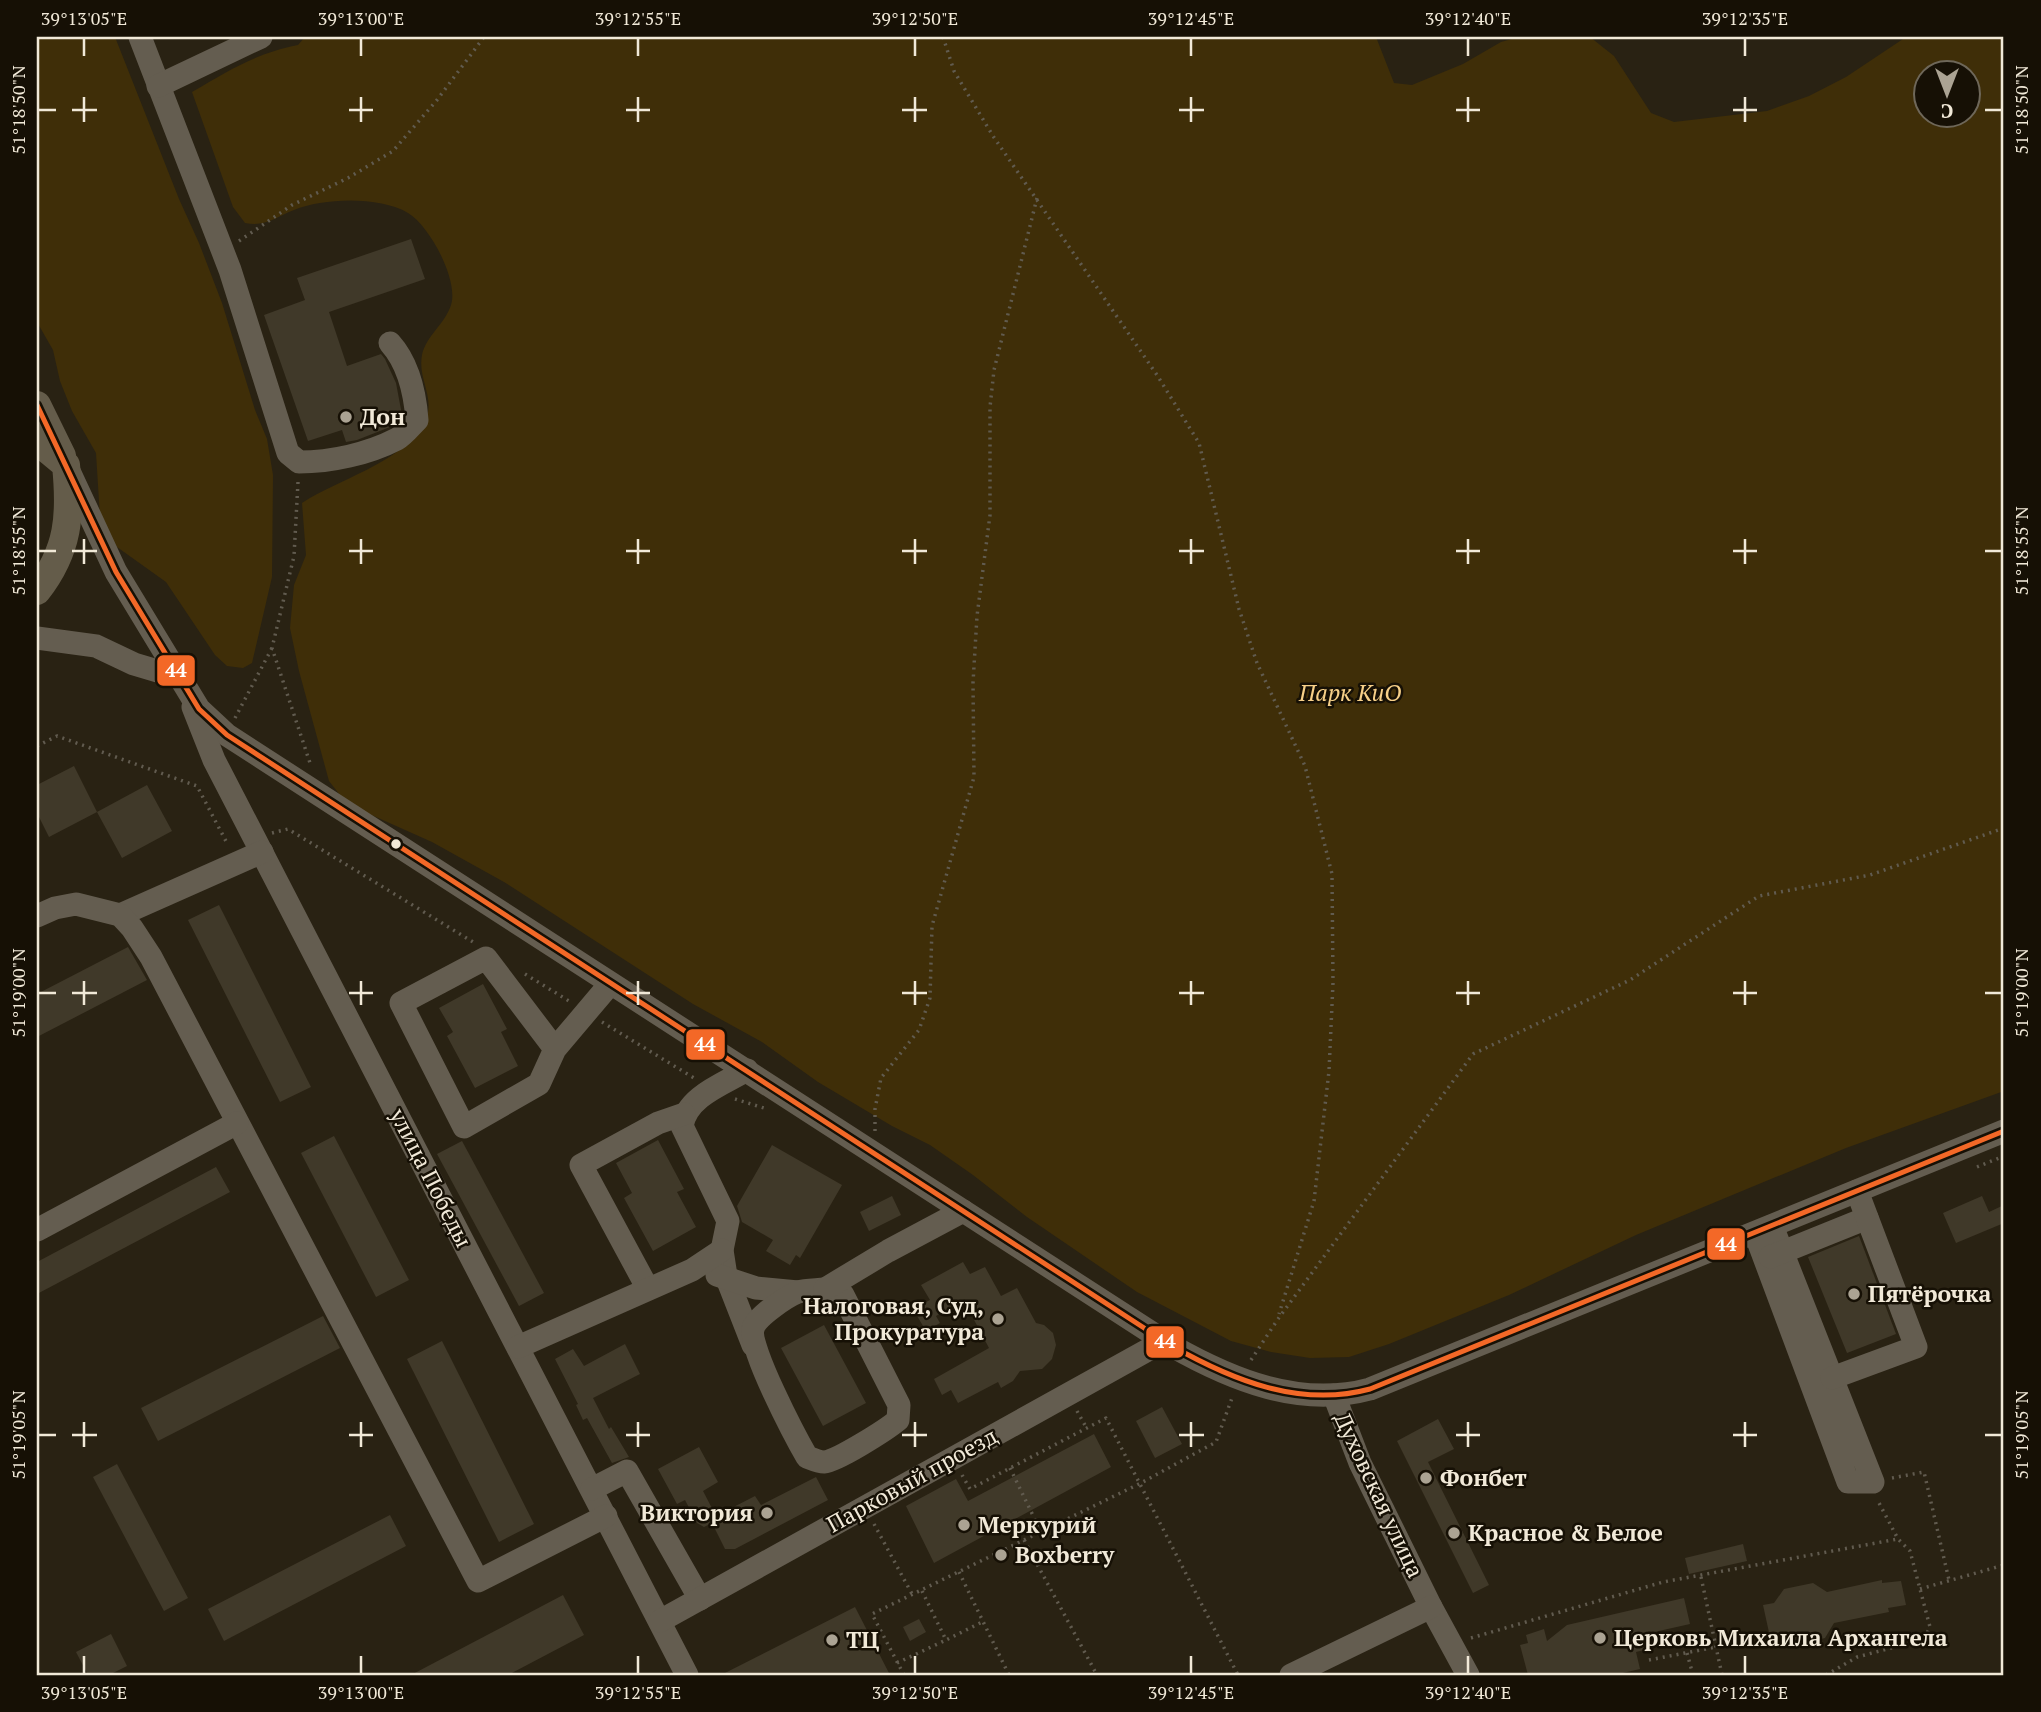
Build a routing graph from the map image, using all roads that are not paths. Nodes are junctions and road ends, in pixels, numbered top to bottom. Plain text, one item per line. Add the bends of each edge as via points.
1 (140, 37) edge
2 (261, 37) edge
3 (158, 86) junction
4 (390, 343) dead end
5 (37, 405) edge
6 (37, 441) edge
7 (66, 465) junction
8 (37, 591) edge
9 (37, 638) edge
10 (181, 678) junction
11 (262, 852) junction
12 (120, 915) junction
13 (37, 916) edge
14 (610, 984) junction
15 (555, 1049) junction
16 (747, 1070) junction
17 (684, 1114) junction
18 (237, 1123) junction
19 (2004, 1131) edge
20 (1857, 1191) junction
21 (963, 1211) junction
22 (1867, 1218) junction
23 (37, 1230) edge
24 (1763, 1230) junction
25 (722, 1250) junction
26 (1774, 1256) junction
27 (692, 1270) junction
28 (726, 1276) junction
29 (648, 1289) junction
30 (824, 1289) junction
31 (798, 1292) junction
32 (1164, 1341) junction
33 (753, 1346) junction
34 (518, 1347) junction
35 (1832, 1378) junction
36 (1334, 1395) junction
37 (592, 1489) junction
38 (606, 1516) junction
39 (700, 1599) junction
40 (1431, 1607) junction
41 (660, 1621) junction
42 (1328, 1666) edge
43 (687, 1675) edge
44 (1291, 1675) edge
45 (1468, 1675) edge

1 - 3 street
2 - 3 street
3 - 4 street via 222,251 288,453 299,462 348,456 398,438 417,420 401,355
5 - 7 main road
6 - 7 main road
7 - 8 main road via 69,516 58,557
7 - 10 street via 116,572
9 - 10 street via 96,646
10 - 11 street, улица Победы via 214,760
10 - 14 street via 199,709 227,735
11 - 12 street
11 - 34 street, улица Победы
12 - 13 street via 76,904
12 - 18 street via 150,957
14 - 15 street
14 - 16 street
15 - 15 street via 486,958 401,1003 464,1127 539,1084
16 - 17 street via 692,1103
16 - 21 street
17 - 25 street via 682,1126 728,1221
17 - 29 street via 581,1165
18 - 23 street
18 - 38 street via 478,1581
19 - 20 street, Духовская улица
20 - 22 street
20 - 24 street, Духовская улица
21 - 30 street
21 - 32 street
22 - 26 street
22 - 35 street via 1916,1347
24 - 26 street
24 - 36 street, Духовская улица via 1381,1385
25 - 27 street
25 - 28 street
26 - 35 street
26 - 35 street via 1848,1482 1874,1482
27 - 28 street
27 - 29 street
28 - 31 street via 756,1288
28 - 33 street
29 - 34 street
30 - 31 street
30 - 33 street via 843,1296 899,1405 898,1420 838,1456 823,1462 807,1457
31 - 33 street via 764,1314 753,1329
32 - 36 street via 1239,1379 1279,1391
32 - 39 street, Парковый проезд
34 - 37 street, улица Победы
36 - 40 street, Духовская улица via 1360,1463
37 - 38 street, улица Победы
37 - 39 street via 627,1471
38 - 41 street, улица Победы
39 - 41 street, Парковый проезд
40 - 42 street
40 - 45 street, Духовская улица
41 - 43 street, улица Победы
42 - 44 street

